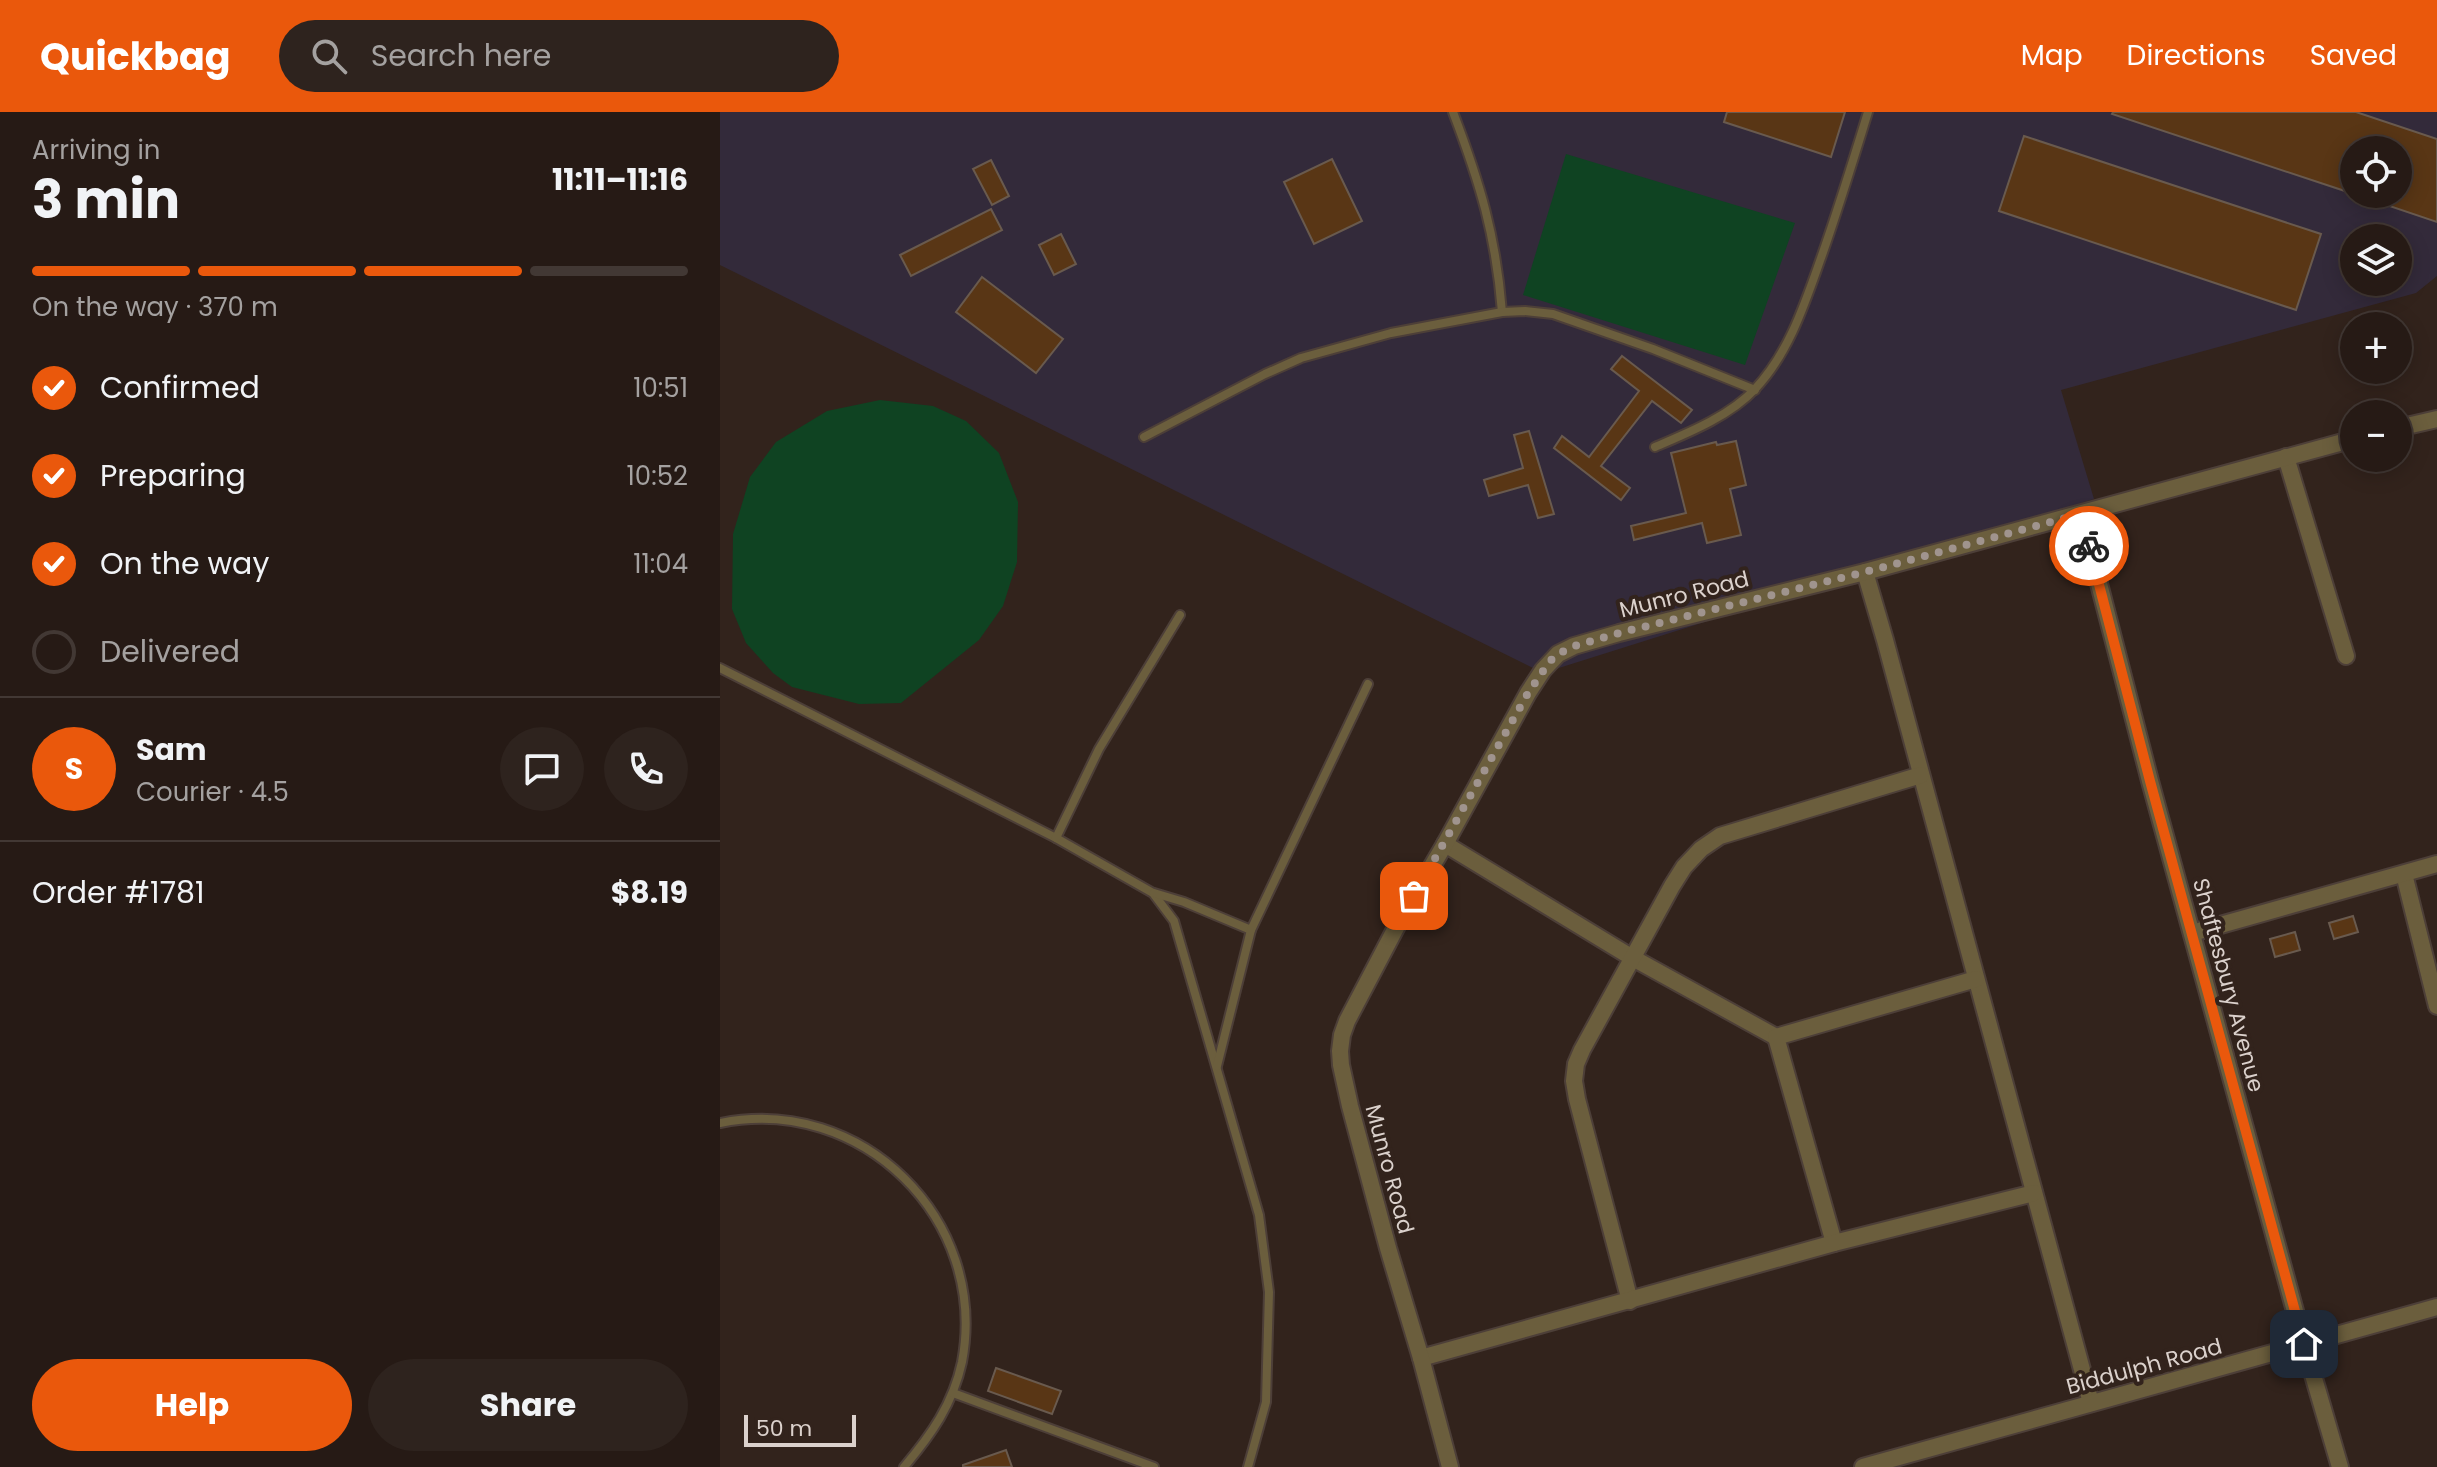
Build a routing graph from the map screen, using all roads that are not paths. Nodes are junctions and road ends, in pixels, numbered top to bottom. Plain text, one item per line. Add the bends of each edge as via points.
1 (1453, 112) edge
2 (1868, 112) edge
3 (1502, 312) junction
4 (1755, 390) junction
5 (2437, 419) edge
6 (2412, 425) edge
7 (1144, 437) dead end
8 (2340, 443) edge
9 (1655, 447) dead end
10 (2286, 457) junction
11 (2081, 514) junction
12 (1865, 572) junction
13 (1180, 615) dead end
14 (2346, 656) dead end
15 (720, 668) edge
16 (1368, 684) dead end
17 (1921, 775) junction
18 (1056, 838) junction
19 (1445, 844) junction
20 (2437, 864) edge
21 (2404, 874) junction
22 (1153, 893) junction
23 (1251, 930) junction
24 (2192, 933) junction
25 (1631, 957) junction
26 (1976, 979) junction
27 (2437, 1006) edge
28 (1776, 1037) junction
29 (1217, 1067) junction
30 (720, 1123) edge
31 (2034, 1193) junction
32 (1834, 1243) junction
33 (1630, 1301) junction
34 (2437, 1307) edge
35 (2304, 1344) junction
36 (1421, 1358) junction
37 (953, 1393) junction
38 (2091, 1403) junction
39 (904, 1467) edge
40 (1154, 1467) edge
41 (1248, 1467) edge
42 (1450, 1467) edge
43 (1863, 1467) edge
44 (2340, 1467) edge

1 - 3 lane via 1488,213
2 - 4 lane via 1803,307 1782,352
3 - 4 lane via 1553,314
3 - 7 lane via 1391,333 1301,358
4 - 9 lane via 1704,426
5 - 6 street
8 - 10 street, Munro Road
10 - 11 street, Munro Road
10 - 14 street
11 - 12 street, Munro Road
11 - 24 street, Shaftesbury Avenue
12 - 17 street
12 - 19 street, Munro Road via 1619,633 1558,654 1528,693
13 - 18 lane via 1099,749
15 - 18 lane
16 - 23 lane
17 - 25 street via 1720,836 1684,867
17 - 26 street
18 - 22 lane
19 - 25 street
19 - 36 street, Munro Road via 1347,1021 1340,1051 1350,1106
20 - 21 street
21 - 24 street
21 - 27 street
22 - 23 lane
22 - 29 lane via 1174,921
23 - 29 lane
24 - 35 street, Shaftesbury Avenue
25 - 28 street
25 - 33 street via 1582,1050 1574,1081
26 - 28 street
26 - 31 street
28 - 32 street
29 - 41 lane via 1259,1215 1269,1292 1266,1402
30 - 37 lane via 768,1118 831,1130 887,1162 911,1184 942,1228 958,1267 966,1330
31 - 32 street
31 - 38 street
32 - 33 street
33 - 36 street
34 - 35 street, Biddulph Road
35 - 38 street, Biddulph Road
35 - 44 street, Shaftesbury Avenue
36 - 42 street, Munro Road
37 - 39 lane via 932,1434
37 - 40 lane
38 - 43 street, Biddulph Road

